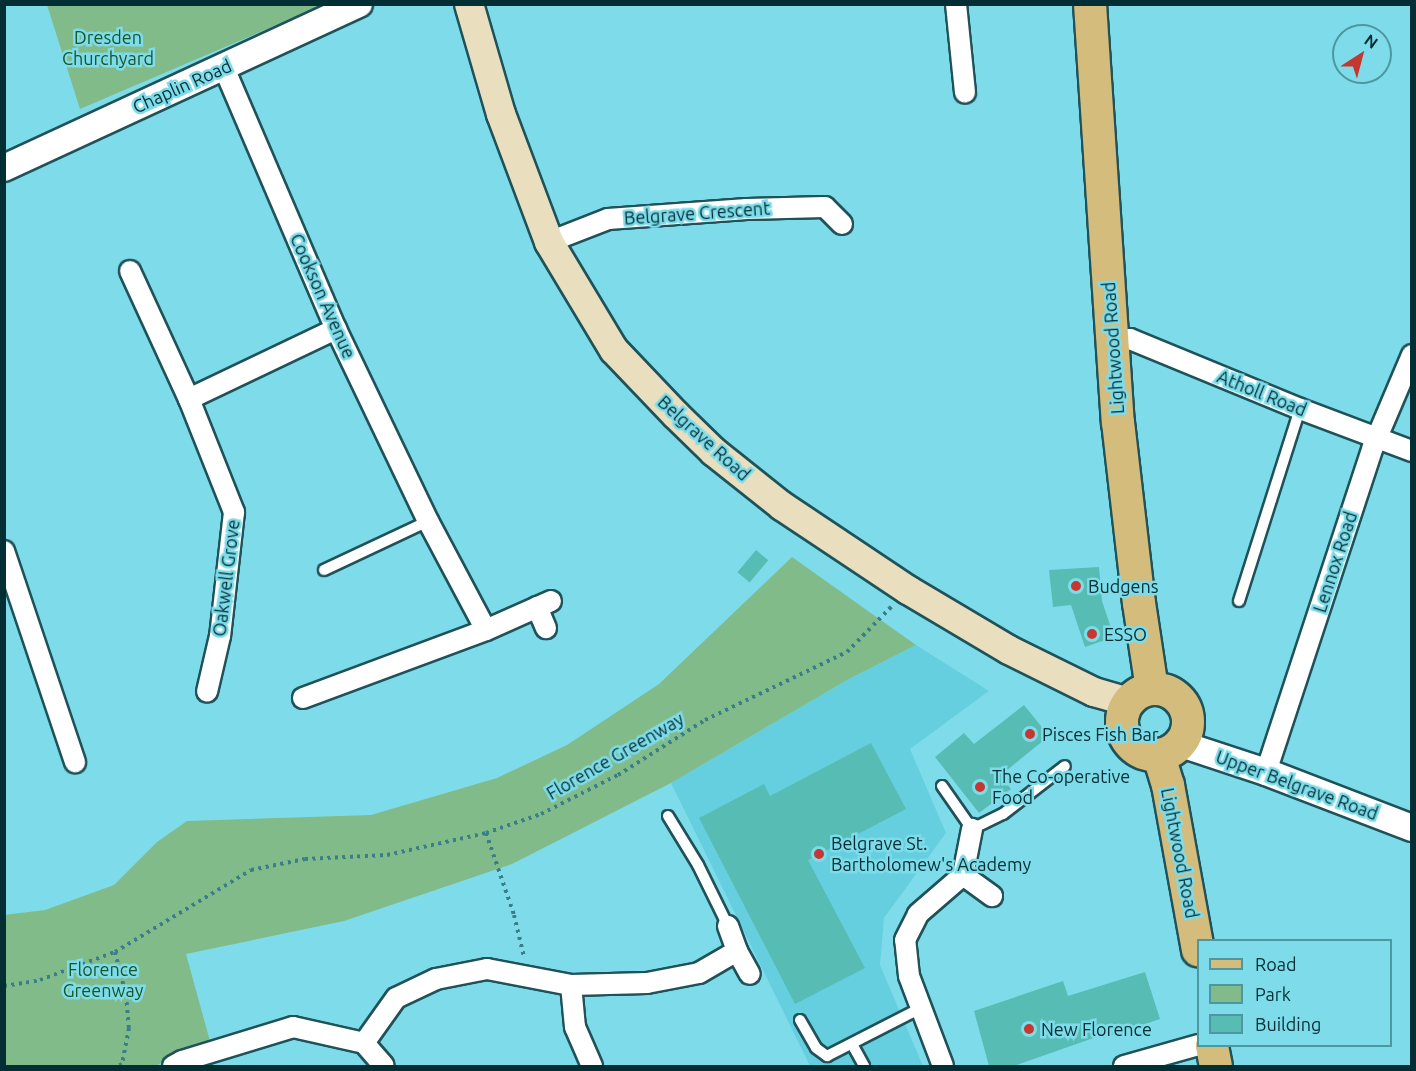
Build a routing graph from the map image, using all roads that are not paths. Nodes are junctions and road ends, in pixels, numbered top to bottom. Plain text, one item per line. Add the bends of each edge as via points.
1 (359, 4) edge
2 (469, 4) edge
3 (956, 4) edge
4 (1090, 4) edge
5 (224, 68) junction
6 (965, 93) dead end
7 (4, 168) edge
8 (842, 224) dead end
9 (549, 242) junction
10 (130, 271) dead end
11 (336, 329) junction
12 (1112, 341) junction
13 (1412, 355) edge
14 (189, 399) junction
15 (1300, 409) junction
16 (1378, 439) junction
17 (1412, 451) edge
18 (428, 521) junction
19 (4, 551) edge
20 (324, 570) dead end
21 (1239, 601) dead end
22 (546, 628) dead end
23 (486, 630) junction
24 (207, 692) dead end
25 (1140, 696) junction
26 (303, 698) dead end
27 (1170, 750) junction
28 (75, 762) dead end
29 (1065, 766) dead end
30 (1266, 772) junction
31 (942, 786) dead end
32 (668, 816) dead end
33 (1412, 828) edge
34 (972, 829) junction
35 (963, 875) junction
36 (992, 896) dead end
37 (728, 926) joint
38 (1197, 945) edge
39 (737, 951) junction
40 (750, 974) dead end
41 (571, 985) junction
42 (921, 1008) junction
43 (800, 1020) dead end
44 (364, 1043) junction
45 (852, 1044) junction
46 (1197, 1045) edge
47 (1212, 1047) edge
48 (173, 1066) edge
49 (384, 1066) edge
50 (592, 1066) edge
51 (864, 1066) edge
52 (943, 1066) edge
53 (1124, 1066) edge
54 (1216, 1066) edge

1 - 5 street, Chaplin Road
2 - 9 main road, Belgrave Road via 501,114
3 - 6 street
4 - 12 main road, Lightwood Road
5 - 7 street, Chaplin Road
5 - 11 street, Cookson Avenue
8 - 9 street, Belgrave Crescent via 825,207 747,209 608,219
9 - 25 main road, Belgrave Road via 614,350 714,452 782,506 908,590 1009,650 1094,692
10 - 14 street, Oakwell Grove
11 - 14 street
11 - 18 street, Cookson Avenue
12 - 15 street, Atholl Road via 1130,339
12 - 25 main road, Lightwood Road via 1138,603
13 - 16 street, Lennox Road
14 - 24 street, Oakwell Grove via 234,512 220,636
15 - 16 street, Atholl Road
15 - 21 lane
16 - 17 street, Atholl Road
16 - 30 street, Lennox Road
18 - 20 lane
18 - 23 street, Cookson Avenue
19 - 28 street
22 - 23 street via 544,604
23 - 26 street
25 - 27 main road via 1123,715 1125,736 1138,751
25 - 27 main road via 1169,692 1183,703 1188,726
27 - 30 street, Upper Belgrave Road
27 - 38 main road, Lightwood Road via 1168,785
29 - 34 lane via 1003,814
30 - 33 street, Upper Belgrave Road
31 - 34 lane
32 - 37 lane
34 - 35 street
35 - 36 street
35 - 42 street via 918,914 905,940 909,976
37 - 39 street
39 - 40 street
39 - 41 street via 699,973 647,983
41 - 44 street via 487,969 436,979 396,998
41 - 50 street via 575,1026
42 - 45 lane
42 - 52 street
43 - 45 lane via 823,1055
44 - 48 street via 293,1027
44 - 49 street
45 - 51 lane
46 - 53 street
47 - 54 main road

